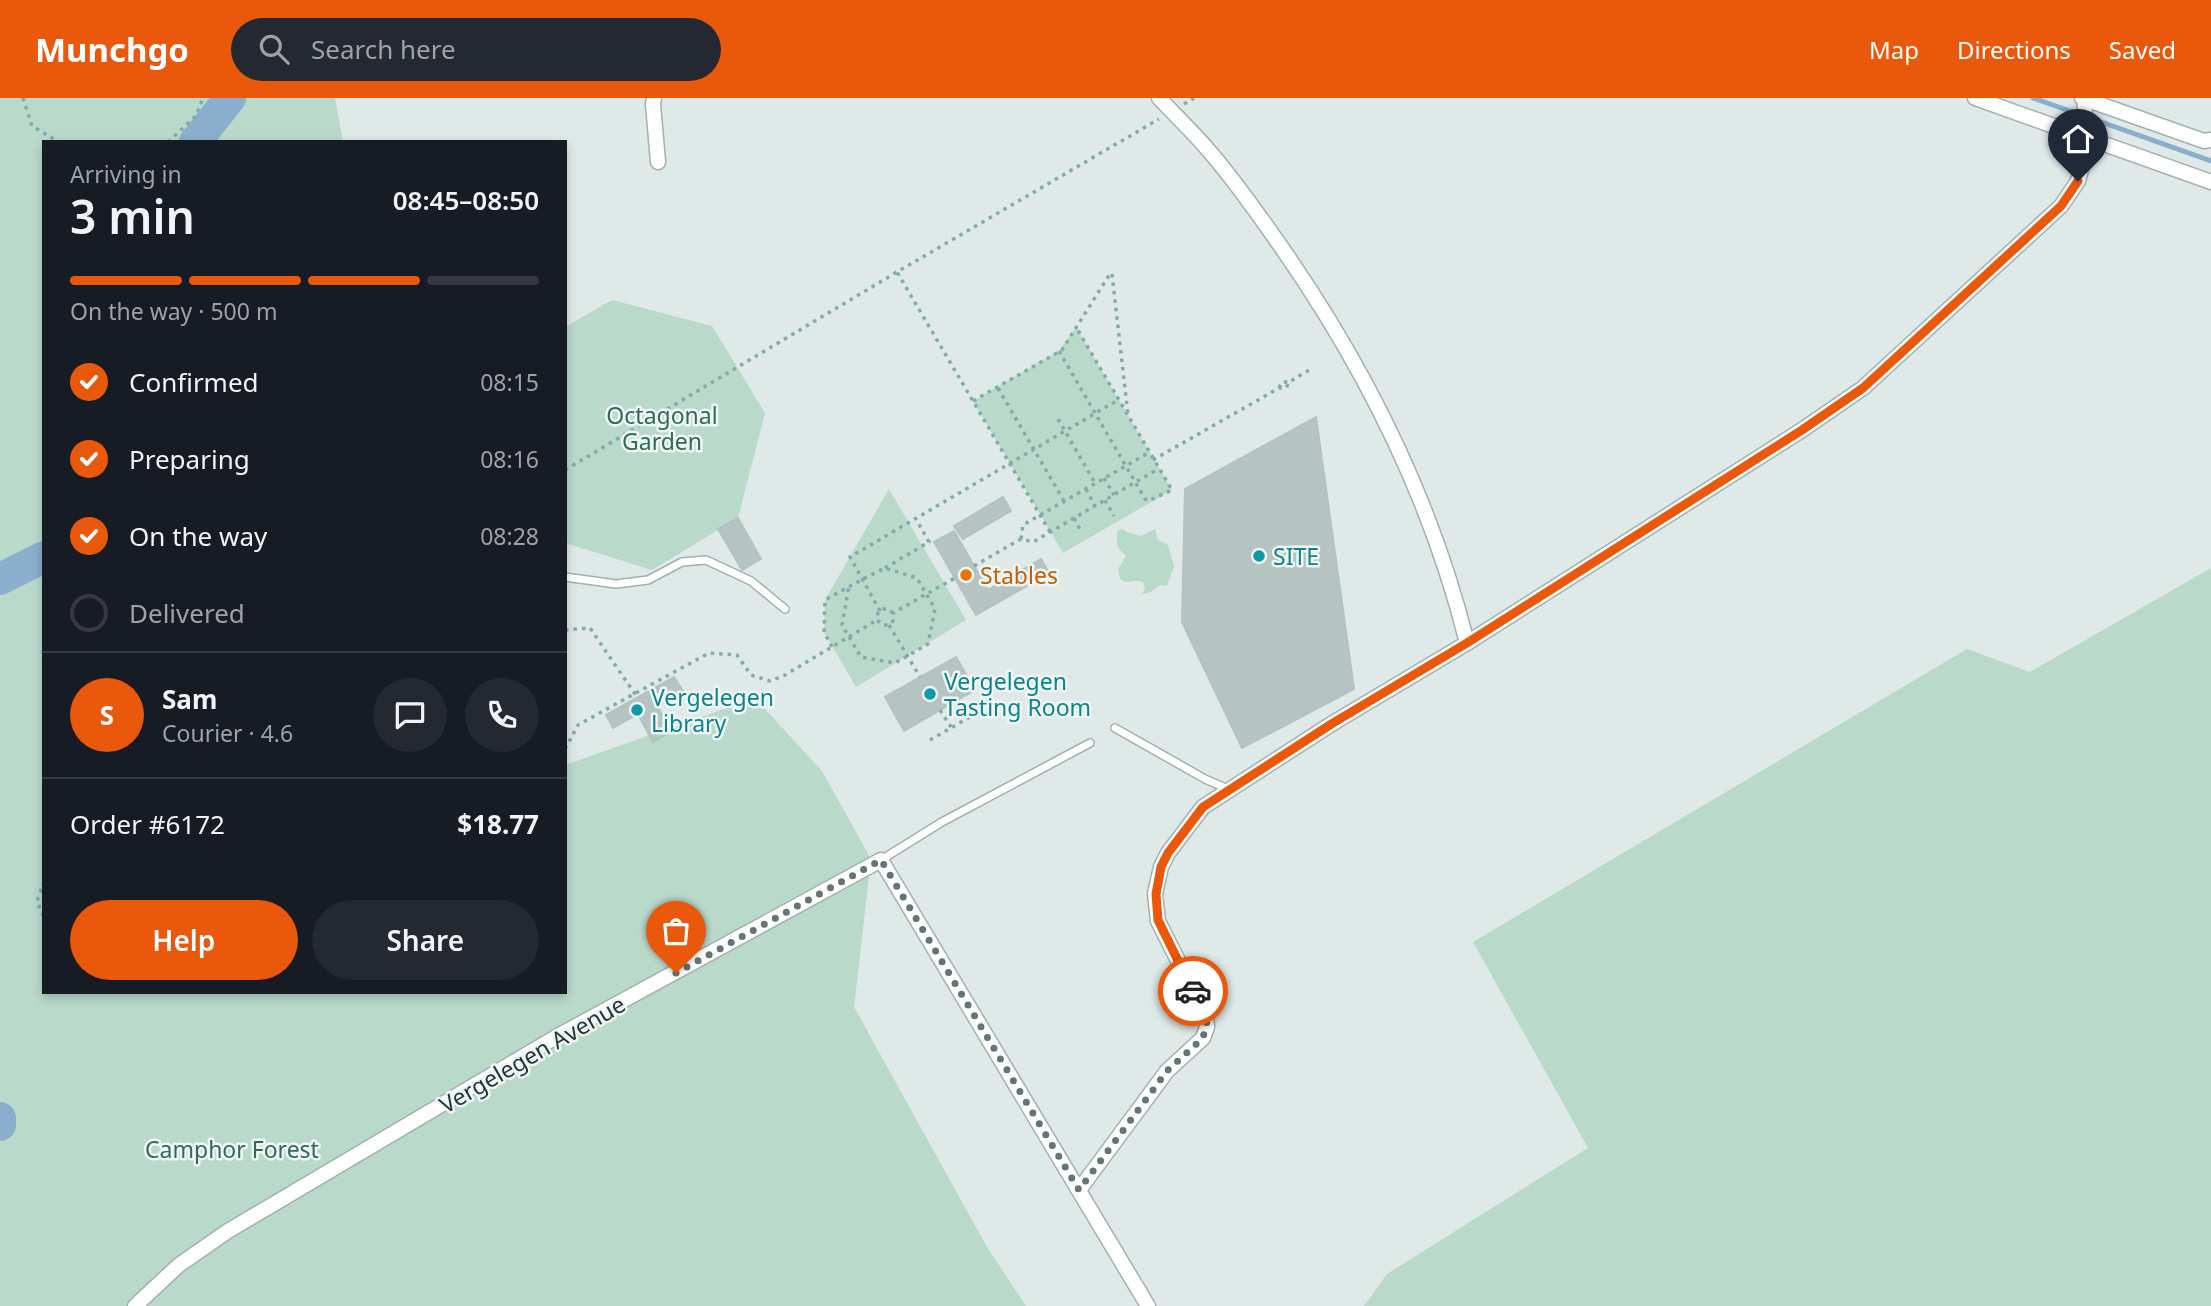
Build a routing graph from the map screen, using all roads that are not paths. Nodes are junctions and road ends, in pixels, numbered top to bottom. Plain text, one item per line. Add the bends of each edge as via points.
1 (654, 98) edge
2 (1159, 98) edge
3 (1975, 98) edge
4 (2084, 99) edge
5 (2084, 137) junction
6 (2211, 140) edge
7 (658, 162) dead end
8 (2211, 182) edge
9 (567, 577) edge
10 (785, 609) dead end
11 (1467, 643) junction
12 (1115, 727) dead end
13 (1090, 743) dead end
14 (1229, 789) junction
15 (881, 860) junction
16 (1079, 1190) junction
17 (135, 1306) edge
18 (1148, 1306) edge

1 - 7 street
2 - 11 street via 1210,151 1251,204 1342,341 1418,492
3 - 5 street
4 - 5 street
4 - 6 street
5 - 8 street
5 - 11 street via 2078,181 2061,206 1863,388
9 - 10 lane via 616,584 648,580 682,562 706,560 751,581
11 - 14 street
12 - 14 lane
13 - 15 lane, Vergelegen Avenue
14 - 16 street via 1203,807 1168,853 1156,894 1158,920 1206,1016 1206,1033 1167,1071
15 - 16 street
15 - 17 street, Vergelegen Avenue via 556,1037 228,1231 179,1265
16 - 18 street

